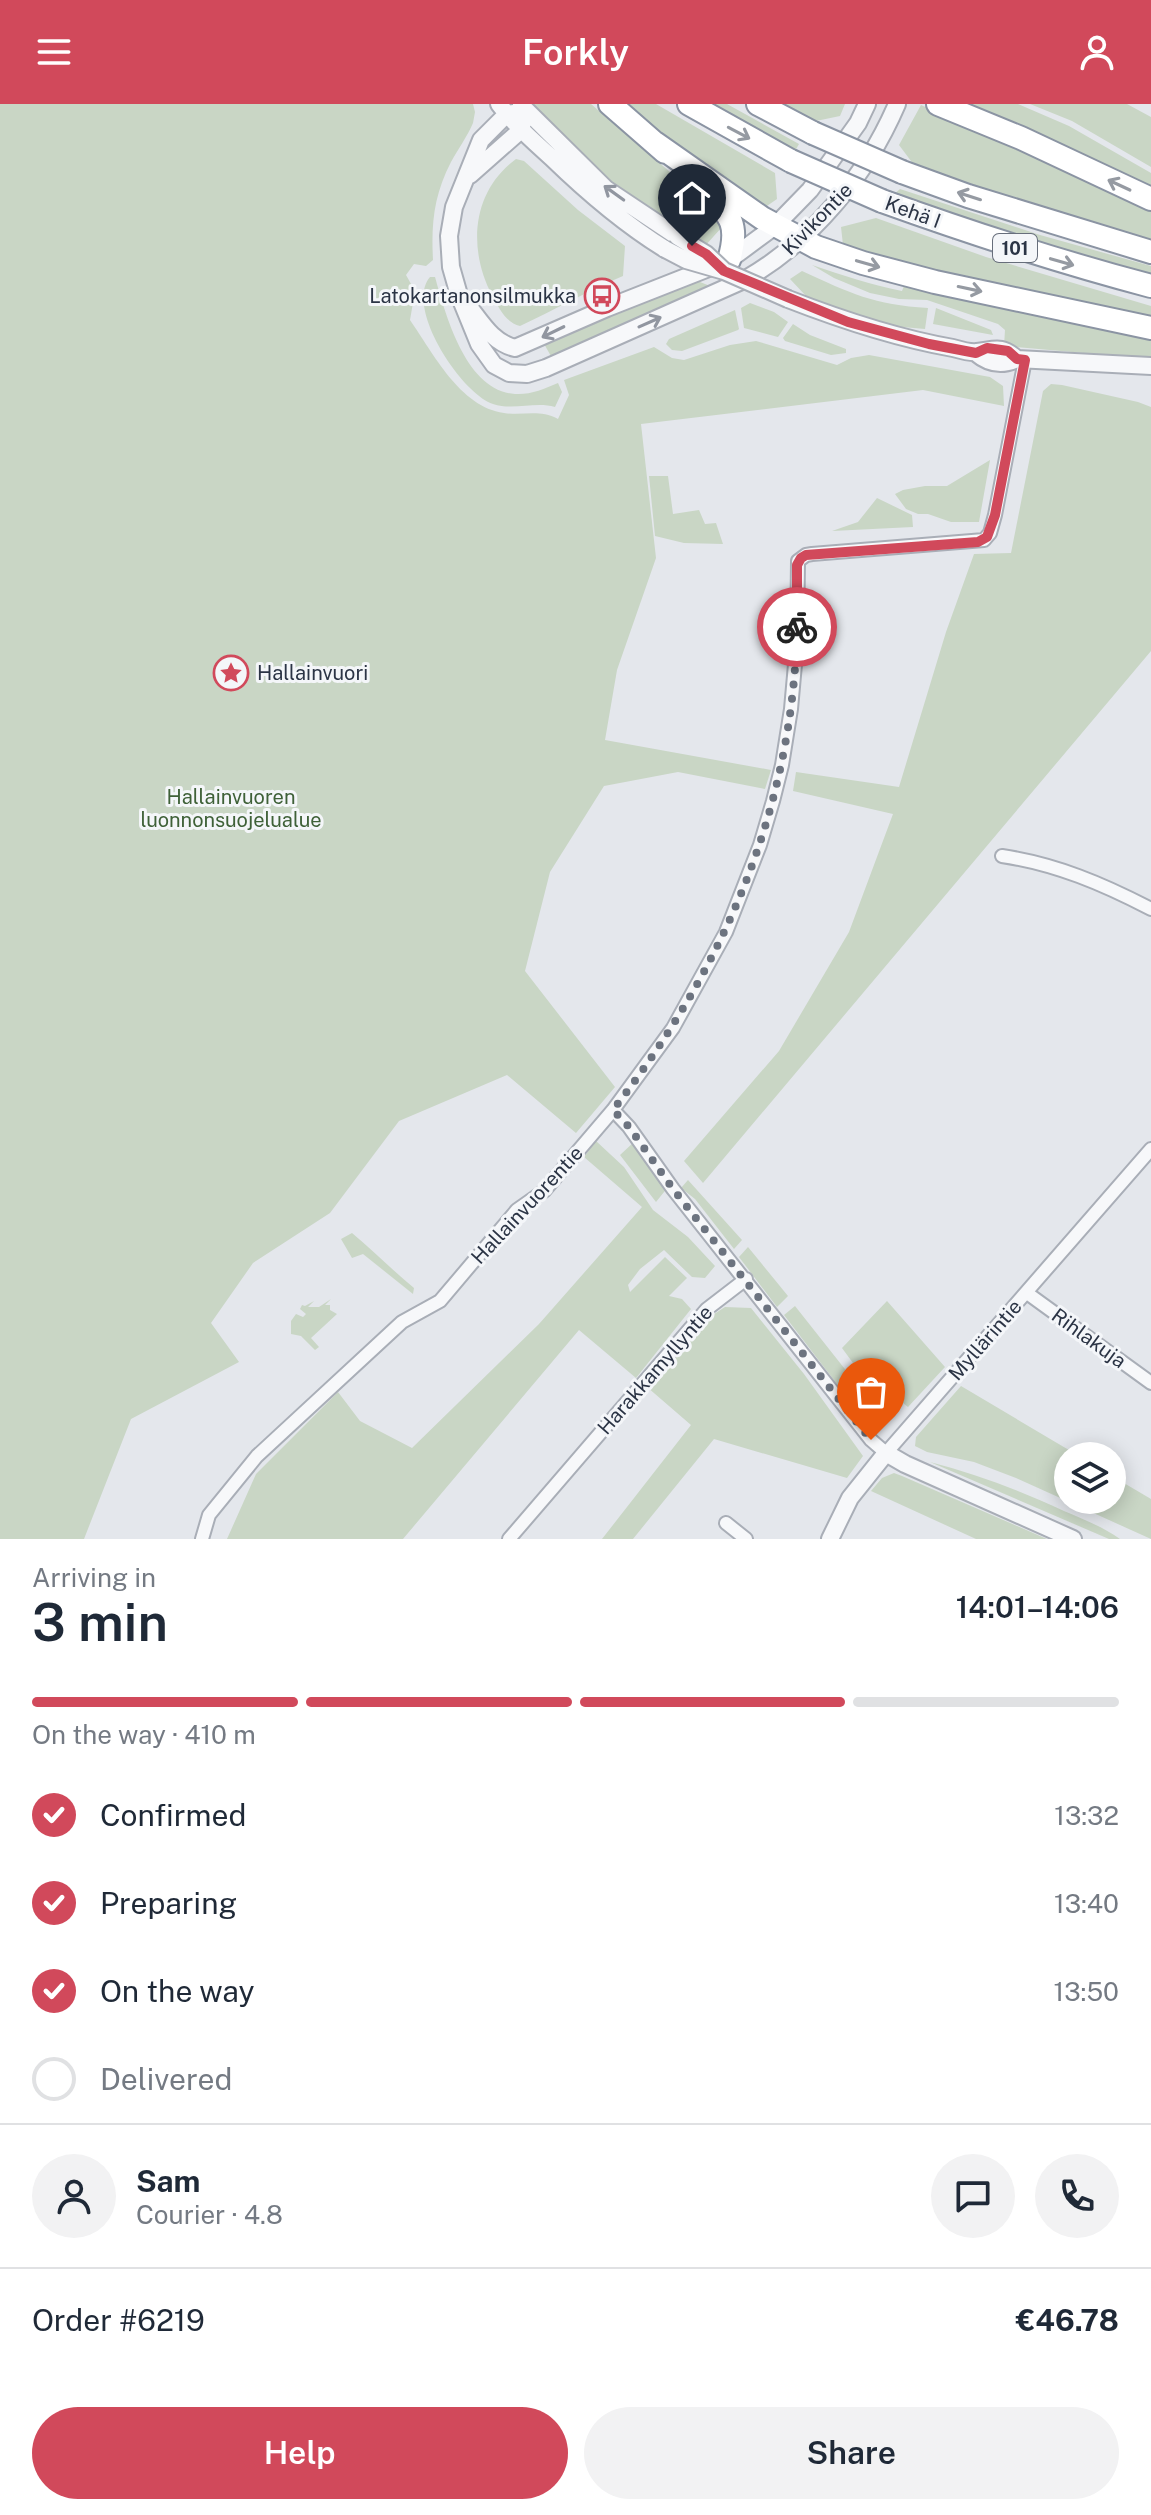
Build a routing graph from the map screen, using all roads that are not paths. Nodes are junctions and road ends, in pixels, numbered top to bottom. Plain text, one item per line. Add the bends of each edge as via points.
1 (610, 104) edge
2 (689, 104) edge
3 (758, 104) edge
4 (867, 104) edge
5 (897, 104) edge
6 (938, 104) edge
7 (513, 108) edge
8 (521, 130) junction
9 (655, 143) junction
10 (465, 179) junction
11 (1151, 199) edge
12 (775, 226) junction
13 (802, 240) junction
14 (672, 243) junction
15 (1151, 252) edge
16 (726, 266) junction
17 (1151, 286) edge
18 (459, 295) junction
19 (1151, 328) edge
20 (1021, 359) junction
21 (1151, 366) edge
22 (1002, 856) dead end
23 (1151, 909) edge
24 (613, 1110) junction
25 (1151, 1149) edge
26 (746, 1279) junction
27 (1027, 1293) junction
28 (1151, 1383) edge
29 (886, 1453) junction
30 (726, 1523) dead end
31 (202, 1539) edge
32 (509, 1539) edge
33 (746, 1539) edge
34 (830, 1539) edge
35 (1073, 1539) edge

1 - 9 highway
2 -> 17 highway, Kehä I / 101, bridge via 791,161 882,201 1041,256
15 -> 3 highway, Kehä I / 101, bridge via 902,172
4 - 12 street, Kivikontie via 832,162
5 - 13 street, Kivikontie via 860,173
11 -> 6 highway
7 - 8 street
7 - 10 street via 481,140
14 -> 7 street
8 - 10 street
8 - 14 street via 638,232
9 - 12 highway
9 - 16 highway via 731,219 735,235
10 - 18 street via 449,236
12 - 13 highway
12 - 16 street, Kivikontie
18 -> 13 street, Kivikontie via 479,344 494,365 527,374 746,279
13 -> 19 highway via 935,282
14 - 16 street, bridge via 686,260
16 -> 18 street, Kivikontie via 515,348 493,337
16 - 20 street, bridge via 788,299 848,322 976,353 986,361
20 - 21 street
20 - 24 street, Hallainvuorentie via 995,515 984,540 812,554 798,561 791,709 765,829 708,966 667,1037
22 - 23 street via 1089,878
24 - 26 street
24 - 31 street, Hallainvuorentie via 542,1194 517,1210 440,1301 402,1322 257,1456 209,1515
25 - 27 street, Myllärintie
26 - 29 street
26 - 32 street, Harakkamyllyntie via 707,1309
27 - 28 street, Rihlakuja
27 - 29 street, Myllärintie
29 - 34 street, Myllärintie via 850,1498
29 - 35 street
30 - 33 street

